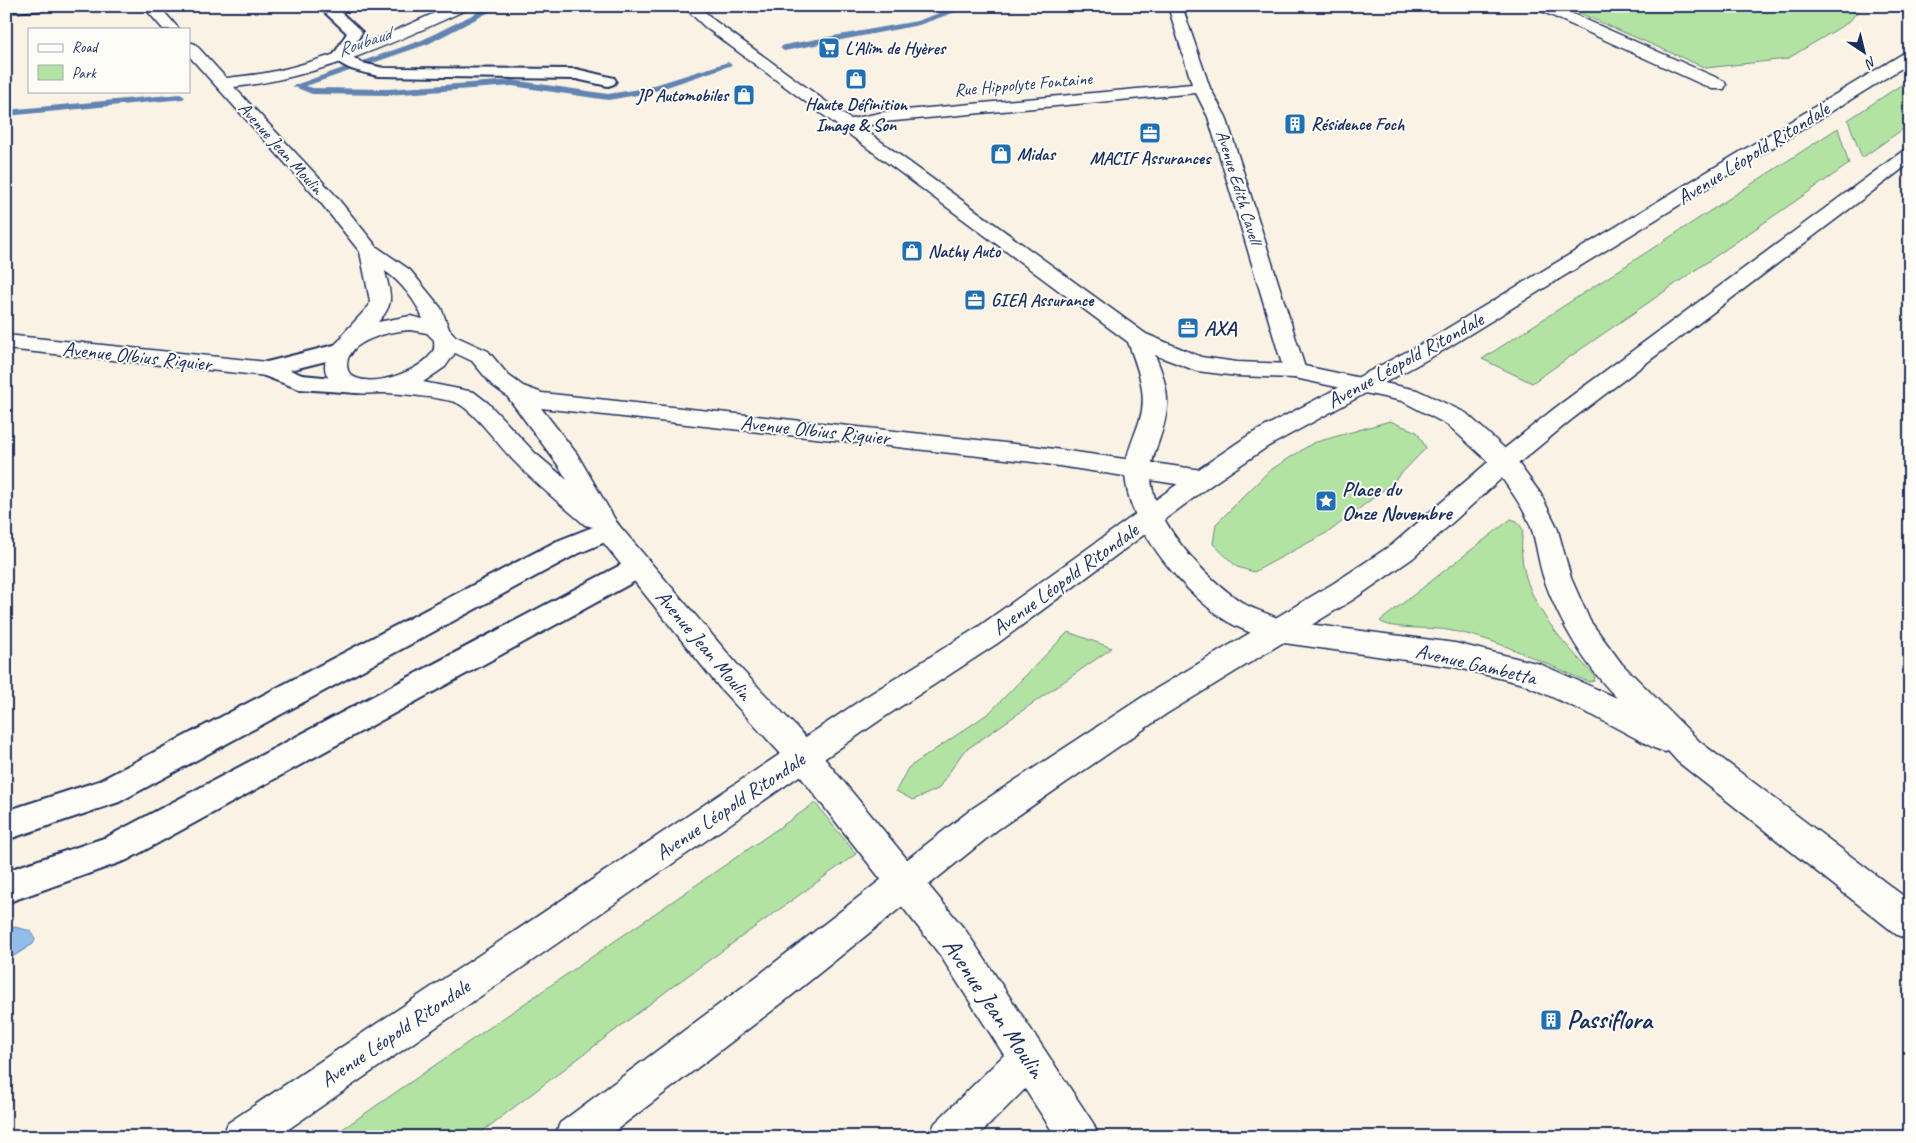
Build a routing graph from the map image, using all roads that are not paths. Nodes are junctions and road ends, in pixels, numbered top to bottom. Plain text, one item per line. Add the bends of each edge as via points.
1 (43, 6) edge
2 (150, 6) edge
3 (325, 6) edge
4 (464, 6) edge
5 (678, 6) edge
6 (690, 6) edge
7 (1175, 6) edge
8 (1542, 6) edge
9 (6, 8) edge
10 (710, 24) junction
11 (171, 28) edge
12 (190, 48) edge
13 (1910, 56) edge
14 (345, 59) junction
15 (608, 81) dead end
16 (222, 83) junction
17 (1718, 85) dead end
18 (1202, 88) junction
19 (848, 125) junction
20 (1910, 154) edge
21 (370, 251) junction
22 (442, 335) junction
23 (1138, 339) junction
24 (6, 342) edge
25 (345, 347) junction
26 (267, 370) junction
27 (1295, 370) junction
28 (1362, 384) junction
29 (358, 386) junction
30 (385, 387) junction
31 (515, 390) junction
32 (1504, 462) junction
33 (1138, 469) junction
34 (1202, 479) junction
35 (1150, 518) junction
36 (608, 530) junction
37 (639, 567) junction
38 (1277, 631) junction
39 (1689, 752) junction
40 (804, 757) junction
41 (6, 826) edge
42 (904, 883) junction
43 (6, 887) edge
44 (1910, 923) edge
45 (1028, 1058) junction
46 (242, 1137) edge
47 (574, 1137) edge
48 (949, 1137) edge
49 (1079, 1137) edge

1 - 9 lane
2 - 11 main road
3 - 14 lane via 355,32
4 - 14 main road
5 - 10 main road
6 - 10 main road
7 - 18 main road, Avenue Edith Cavell
8 - 17 main road
10 - 19 main road, Avenue Gambetta
12 - 16 main road, Avenue Jean Moulin
13 - 28 main road, Avenue Léopold Ritondale via 1431,348
14 - 15 lane via 356,66 384,73 576,74
14 - 16 main road via 270,77
16 - 21 main road, Avenue Jean Moulin via 328,199
18 - 19 main road, Rue Hippolyte Fontaine via 884,117
18 - 27 main road, Avenue Edith Cavell via 1217,117
19 - 23 main road, Avenue Gambetta
20 - 32 main road via 1562,414
21 - 22 main road, Avenue Jean Moulin via 403,274 430,308
21 - 25 main road, Avenue Jean Moulin via 381,301 379,308
22 - 25 main road, Avenue Olbius Riquier via 426,324 394,324 375,329
22 - 30 main road via 447,346 435,366 421,376
22 - 31 main road, Avenue Olbius Riquier via 480,356 500,380
23 - 27 main road, Avenue Gambetta via 1197,364 1237,370
23 - 33 main road, Avenue Gambetta via 1155,396 1153,416
24 - 26 main road, Avenue Olbius Riquier
25 - 26 lane, Avenue Olbius Riquier
25 - 29 main road via 335,368 340,378
26 - 29 lane, Avenue Olbius Riquier via 299,382
27 - 28 main road, Avenue Gambetta
28 - 32 main road, Avenue Gambetta via 1409,395 1457,418
28 - 34 main road, Avenue Léopold Ritondale via 1258,441
29 - 30 main road
30 - 36 main road, Avenue Jean Moulin via 430,390 466,398 526,459
31 - 33 main road, Avenue Olbius Riquier via 538,400 1033,454
31 - 36 main road, Avenue Jean Moulin via 563,452
32 - 38 main road via 1403,551
32 - 39 main road, Avenue Gambetta via 1527,493 1544,527 1557,578 1578,627 1612,673
33 - 34 main road, Avenue Olbius Riquier
33 - 35 main road, Avenue Gambetta via 1140,492
34 - 35 main road, Avenue Léopold Ritondale
35 - 38 main road, Avenue Gambetta via 1181,564 1210,594 1234,611
35 - 40 main road, Avenue Léopold Ritondale via 988,635
36 - 37 main road, Avenue Jean Moulin
36 - 41 lane via 566,548 108,792
37 - 40 main road, Avenue Jean Moulin via 730,678
37 - 43 lane via 116,849
38 - 39 main road, Avenue Gambetta via 1455,655 1529,673 1605,707
38 - 42 main road via 1154,705 993,813
39 - 44 main road, Avenue Gambetta
40 - 42 main road, Avenue Jean Moulin
40 - 46 main road, Avenue Léopold Ritondale
42 - 45 main road, Avenue Jean Moulin via 953,943
42 - 47 main road via 773,987
45 - 48 main road
45 - 49 main road, Avenue Jean Moulin

